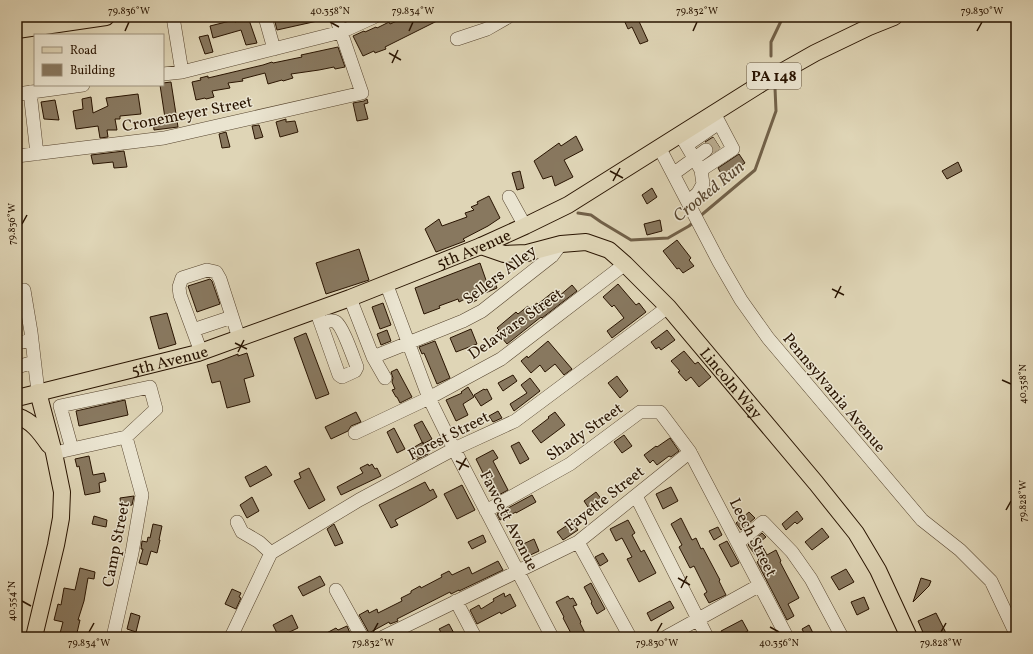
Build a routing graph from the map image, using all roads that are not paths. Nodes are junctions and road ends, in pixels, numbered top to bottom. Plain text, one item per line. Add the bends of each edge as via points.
1 (106, 17) edge
2 (173, 17) edge
3 (266, 17) edge
4 (336, 17) edge
5 (374, 17) edge
6 (508, 17) edge
7 (894, 17) edge
8 (869, 22) edge
9 (17, 30) edge
10 (342, 32) junction
11 (457, 39) dead end
12 (274, 48) junction
13 (182, 72) junction
14 (164, 74) edge
15 (75, 86) edge
16 (30, 92) junction
17 (17, 94) edge
18 (717, 118) junction
19 (684, 140) junction
20 (716, 143) junction
21 (659, 147) junction
22 (37, 154) junction
23 (17, 156) edge
24 (694, 158) junction
25 (701, 170) junction
26 (673, 174) junction
27 (509, 197) dead end
28 (690, 207) junction
29 (525, 226) junction
30 (561, 244) junction
31 (481, 246) junction
32 (625, 264) junction
33 (386, 283) junction
34 (17, 291) edge
35 (350, 298) junction
36 (668, 307) junction
37 (232, 317) junction
38 (193, 330) junction
39 (239, 338) junction
40 (32, 340) junction
41 (17, 343) edge
42 (408, 343) junction
43 (201, 352) junction
44 (373, 357) junction
45 (34, 362) junction
46 (17, 365) edge
47 (98, 377) junction
48 (385, 378) dead end
49 (38, 392) junction
50 (103, 397) junction
51 (17, 398) edge
52 (429, 398) junction
53 (17, 416) edge
54 (355, 433) dead end
55 (126, 437) junction
56 (72, 449) junction
57 (454, 449) junction
58 (690, 452) junction
59 (54, 453) junction
60 (636, 496) junction
61 (486, 511) junction
62 (237, 522) dead end
63 (578, 542) junction
64 (738, 543) junction
65 (272, 552) junction
66 (517, 571) junction
67 (760, 585) junction
68 (336, 590) dead end
69 (456, 601) junction
70 (698, 620) junction
71 (1016, 634) edge
72 (389, 636) edge
73 (34, 637) edge
74 (113, 637) edge
75 (231, 637) edge
76 (362, 637) edge
77 (474, 637) edge
78 (552, 637) edge
79 (630, 637) edge
80 (666, 637) edge
81 (707, 637) edge
82 (786, 637) edge
83 (842, 637) edge
84 (909, 637) edge

1 - 9 main road
2 - 13 street
3 - 12 street
4 - 10 street
5 - 10 street
6 - 11 street via 488,29
7 - 8 main road, 5th Avenue / PA 148
8 - 18 main road, 5th Avenue / PA 148 via 762,83
10 - 12 street
10 - 22 street, Cronemeyer Street via 362,93 164,138
12 - 13 street
13 - 14 street
15 - 16 street
16 - 17 street
16 - 22 street
18 - 19 main road, 5th Avenue / PA 148
18 - 20 street
19 - 21 main road, 5th Avenue / PA 148
19 - 24 street
20 - 24 street
20 - 25 street via 733,149
21 - 26 street, Pennsylvania Avenue
21 - 29 main road, 5th Avenue / PA 148 via 568,205
22 - 23 street, Cronemeyer Street
24 - 25 street
24 - 26 street
25 - 28 street via 703,184
26 - 28 street, Pennsylvania Avenue
27 - 29 street
28 - 71 street, Pennsylvania Avenue via 741,300 768,338 922,520 960,550 991,581
29 - 31 main road, 5th Avenue / PA 148
30 - 31 main road, Lincoln Way via 527,253 504,254
30 - 32 main road, Lincoln Way via 586,242 609,250
30 - 42 street, Sellers Alley via 552,256 482,311
31 - 33 main road, 5th Avenue / PA 148
32 - 36 main road, Lincoln Way
32 - 52 street, Delaware Street via 501,359
33 - 35 main road, 5th Avenue / PA 148
33 - 42 street, Fawcett Avenue
34 - 40 street via 24,290
35 - 39 main road, 5th Avenue / PA 148 via 318,317
35 - 44 street
36 - 57 street, Forest Street via 515,421
36 - 84 main road, Lincoln Way via 856,533 878,570
37 - 38 street
37 - 38 street via 216,272 207,270 182,278 180,295
37 - 39 street
38 - 43 street
39 - 43 main road, 5th Avenue / PA 148
40 - 41 street
40 - 45 street
42 - 44 street, Sellers Alley
42 - 52 street, Fawcett Avenue
43 - 47 main road, 5th Avenue / PA 148
44 - 48 street
45 - 46 street
45 - 49 street
47 - 49 main road, 5th Avenue / PA 148
47 - 50 street
49 - 51 main road, 5th Avenue / PA 148
49 - 59 main road
50 - 55 street via 150,387 156,409
50 - 56 street via 60,406
52 - 54 street, Delaware Street
52 - 57 street, Fawcett Avenue
53 - 59 main road via 38,430
55 - 56 street
55 - 74 street, Camp Street via 142,495
56 - 59 street
57 - 61 street, Fawcett Avenue
57 - 65 street, Forest Street via 359,500
58 - 60 street, Fayette Street
58 - 61 street, Shady Street via 660,412 640,412 570,464
58 - 64 street, Leech Street
59 - 73 main road via 62,492 61,518
60 - 63 street, Fayette Street
60 - 70 street
61 - 66 street, Fawcett Avenue
62 - 65 street via 242,532
63 - 66 street, Fayette Street
63 - 79 street
64 - 67 street, Leech Street
64 - 83 street via 763,522 792,552 811,579
65 - 75 street
66 - 69 street, Fayette Street
66 - 78 street, Fawcett Avenue
67 - 70 street
67 - 82 street, Leech Street
68 - 76 street
69 - 72 street, Fayette Street
69 - 77 street
70 - 80 street
70 - 81 street

